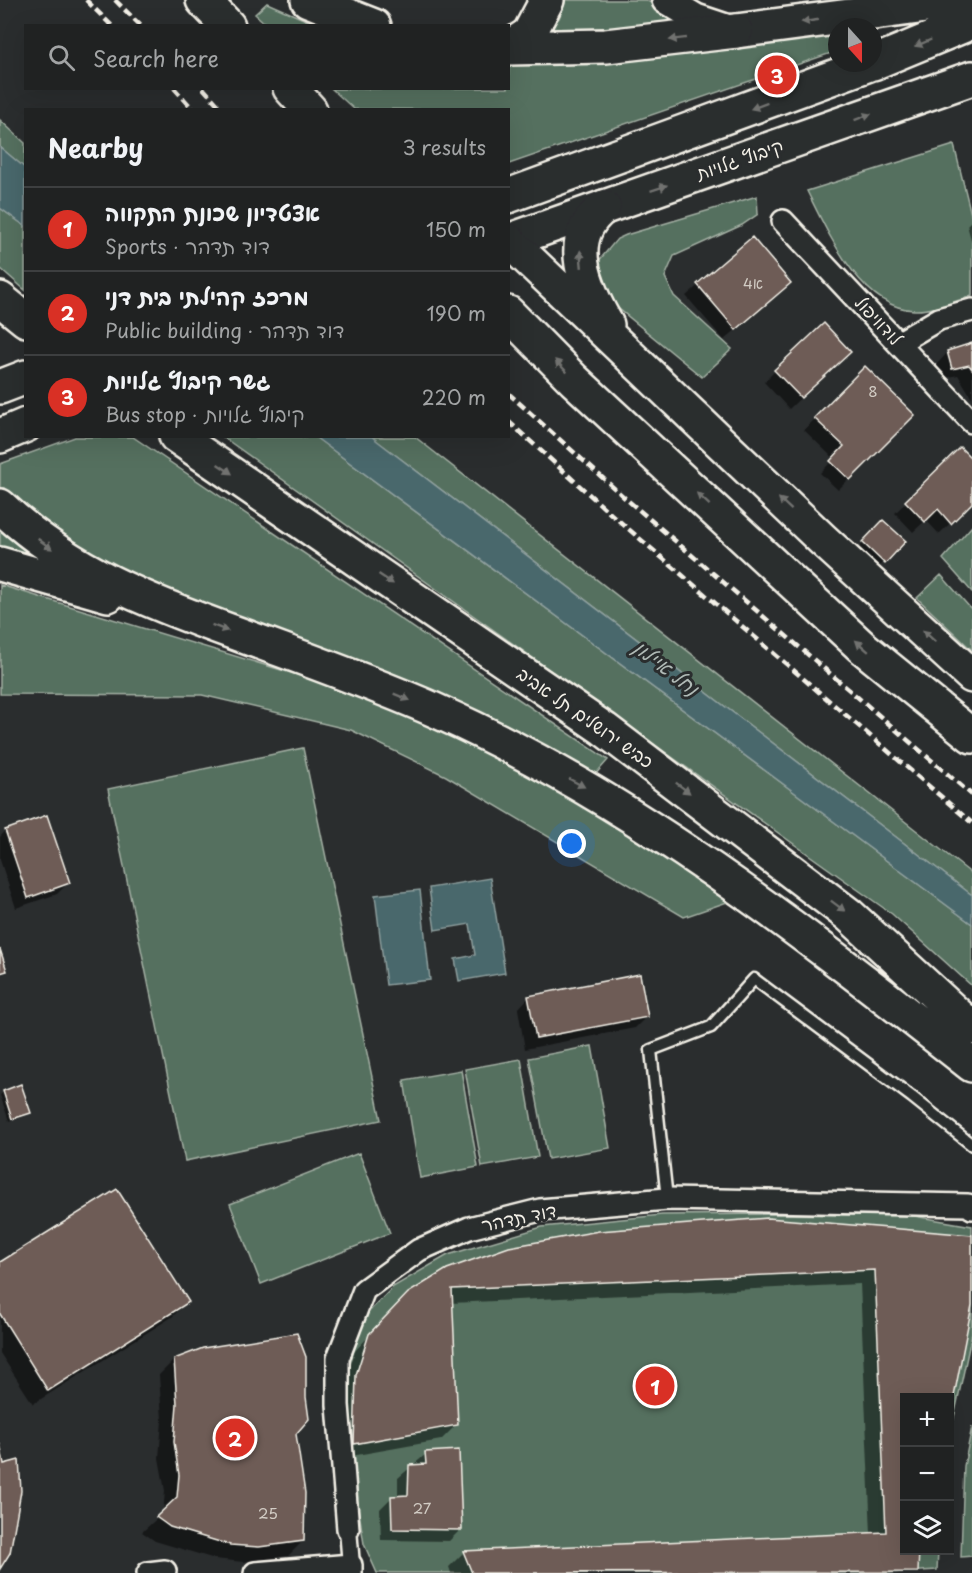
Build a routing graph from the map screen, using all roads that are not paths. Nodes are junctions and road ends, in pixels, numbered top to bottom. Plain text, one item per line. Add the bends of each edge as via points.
1 (203, 0) edge
2 (308, 0) edge
3 (547, 0) edge
4 (666, 0) edge
5 (972, 0) edge
6 (972, 22) edge
7 (226, 24) edge
8 (370, 24) edge
9 (736, 31) junction
10 (510, 47) edge
11 (510, 48) edge
12 (882, 59) edge
13 (849, 72) edge
14 (972, 78) edge
15 (292, 90) edge
16 (308, 108) edge
17 (510, 195) edge
18 (604, 207) junction
19 (783, 221) dead end
20 (514, 246) edge
21 (0, 299) edge
22 (972, 310) edge
23 (510, 315) edge
24 (24, 318) edge
25 (898, 343) junction
26 (621, 350) junction
27 (24, 378) edge
28 (0, 387) edge
29 (972, 422) edge
30 (24, 426) edge
31 (0, 436) edge
32 (179, 438) edge
33 (0, 507) edge
34 (0, 564) edge
35 (159, 606) junction
36 (972, 676) edge
37 (972, 736) edge
38 (972, 1028) edge
39 (972, 1065) edge
40 (972, 1145) edge
41 (667, 1200) junction
42 (972, 1208) edge
43 (348, 1528) joint
44 (351, 1569) edge
45 (255, 1573) edge

1 - 7 main road
2 - 8 main road
3 - 10 main road via 529,34
4 - 9 street via 696,18
5 -> 9 main road
6 -> 12 main road
9 -> 11 main road via 606,46
13 -> 17 main road
18 -> 14 main road, קיבוץ גלויות
15 - 16 main road
18 - 20 main road, קיבוץ גלויות via 564,221
26 -> 18 main road via 599,311 581,264 583,230
19 - 25 street, לודוויפול
20 - 26 main road
21 - 24 main road
22 - 25 street via 939,319
37 -> 23 main road via 861,646 574,380
25 - 29 street, לודוויפול
36 -> 26 main road
27 - 28 main road
30 - 31 main road
32 -> 38 main road, כביש ירושלים תל אביב via 614,736 849,915
33 -> 35 main road via 81,568
34 - 35 main road via 85,591
35 -> 39 main road via 439,712 585,787 837,959
40 - 41 lane via 754,979 711,1027 651,1050
41 - 42 street, דוד תדהר
41 - 43 street, דוד תדהר via 540,1210 469,1228 419,1250 364,1290 338,1358
43 - 44 street, דוד תדהר
44 - 45 street, דוד תדהר

